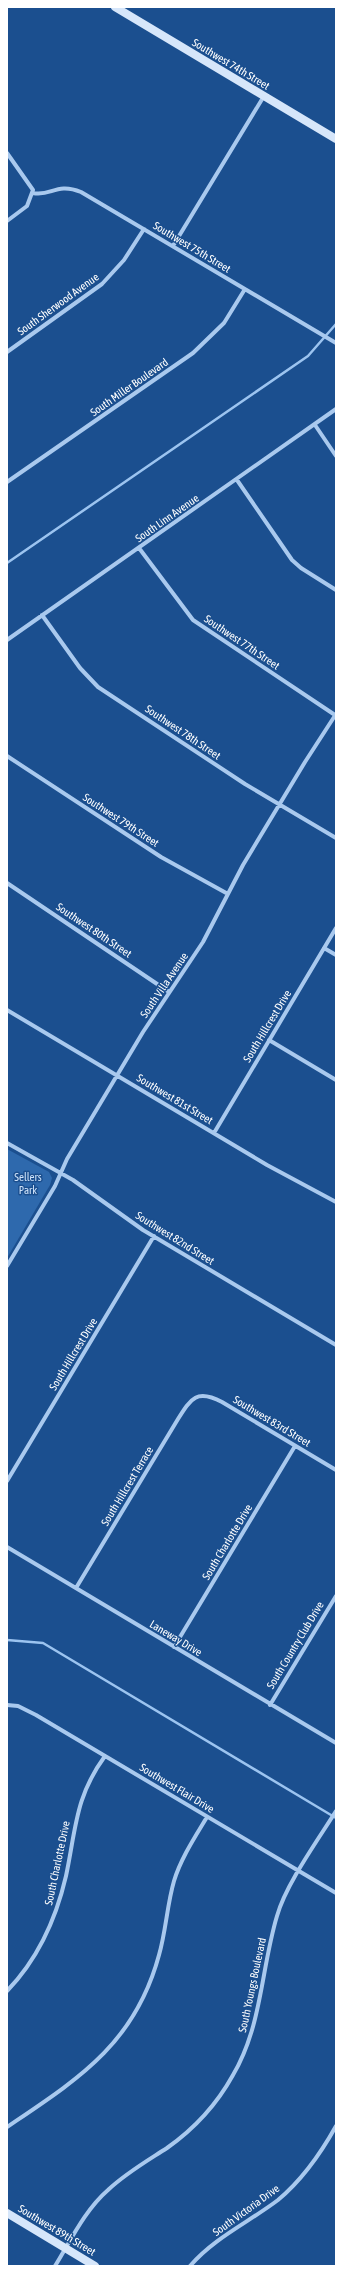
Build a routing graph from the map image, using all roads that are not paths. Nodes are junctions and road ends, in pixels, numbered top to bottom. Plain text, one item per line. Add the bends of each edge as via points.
1 (115, 7) edge
2 (264, 96) junction
3 (336, 139) edge
4 (7, 153) edge
5 (33, 193) junction
6 (7, 221) edge
7 (144, 229) junction
8 (173, 246) junction
9 (245, 289) junction
10 (334, 342) edge
11 (7, 352) edge
12 (336, 409) edge
13 (315, 425) junction
14 (336, 456) edge
15 (237, 480) junction
16 (7, 482) edge
17 (139, 548) junction
18 (336, 590) edge
19 (42, 615) junction
20 (7, 640) edge
21 (336, 715) edge
22 (7, 756) edge
23 (279, 804) junction
24 (336, 838) edge
25 (7, 883) edge
26 (228, 894) junction
27 (336, 928) edge
28 (324, 948) junction
29 (336, 955) edge
30 (170, 992) junction
31 (7, 1010) edge
32 (269, 1040) junction
33 (117, 1075) junction
34 (336, 1080) edge
35 (214, 1133) junction
36 (7, 1143) edge
37 (61, 1172) junction
38 (336, 1202) edge
39 (154, 1236) junction
40 (7, 1266) edge
41 (336, 1346) edge
42 (196, 1397) joint
43 (295, 1446) junction
44 (336, 1470) edge
45 (7, 1481) edge
46 (7, 1547) edge
47 (76, 1588) junction
48 (336, 1596) edge
49 (174, 1647) junction
50 (7, 1705) edge
51 (270, 1705) junction
52 (336, 1743) edge
53 (105, 1756) junction
54 (336, 1811) edge
55 (207, 1817) junction
56 (299, 1872) junction
57 (336, 1893) edge
58 (7, 1991) edge
59 (336, 2126) edge
60 (7, 2127) edge
61 (7, 2213) edge
62 (65, 2248) junction
63 (55, 2266) edge
64 (95, 2266) edge
65 (190, 2266) edge

1 - 2 main road, Southwest 74th Street
2 - 3 main road, Southwest 74th Street
2 - 8 street
4 - 5 street via 31,186
5 - 6 street via 27,206
5 - 7 street, Southwest 75th Street via 42,194 57,188 75,189
7 - 8 street, Southwest 75th Street
7 - 11 street, South Sherwood Avenue via 124,260 90,295
8 - 9 street, Southwest 75th Street
9 - 10 street, Southwest 75th Street
9 - 16 street, South Miller Boulevard via 224,323 193,352
12 - 13 street, South Linn Avenue
13 - 14 street
13 - 15 street, South Linn Avenue
15 - 17 street, South Linn Avenue
15 - 18 street via 292,560
17 - 19 street, South Linn Avenue
17 - 21 street, Southwest 77th Street via 193,620
19 - 20 street, South Linn Avenue
19 - 23 street, Southwest 78th Street via 80,668 98,687
21 - 23 street, South Villa Avenue
22 - 26 street, Southwest 79th Street via 161,857
23 - 24 street, Southwest 78th Street
23 - 26 street, South Villa Avenue
25 - 30 street, Southwest 80th Street
26 - 30 street, South Villa Avenue via 203,942
27 - 28 street, South Hillcrest Drive
28 - 29 street
28 - 32 street, South Hillcrest Drive
30 - 33 street, South Villa Avenue
31 - 33 street, Southwest 81st Street
32 - 34 street
32 - 35 street, South Hillcrest Drive
33 - 35 street, Southwest 81st Street
33 - 37 street, South Villa Avenue
35 - 38 street, Southwest 81st Street
36 - 37 street, Southwest 82nd Street
37 - 39 street, Southwest 82nd Street
37 - 40 street, South Villa Avenue
39 - 41 street, Southwest 82nd Street
39 - 45 street, South Hillcrest Drive
42 - 43 street, Southwest 83rd Street via 204,1395 215,1398
42 - 47 street, South Hillcrest Terrace via 189,1402 178,1419
43 - 44 street, Southwest 83rd Street
43 - 49 street, South Charlotte Drive
46 - 47 street, Laneway Drive
47 - 49 street, Laneway Drive
48 - 51 street, South Country Club Drive
49 - 51 street, Laneway Drive
50 - 53 street, Southwest Flair Drive via 27,1710
51 - 52 street, Laneway Drive
53 - 55 street, Southwest Flair Drive
53 - 58 street, South Charlotte Drive via 87,1784 78,1808 66,1875 51,1925 33,1958
54 - 56 street, South Youngs Boulevard
55 - 56 street, Southwest Flair Drive
55 - 60 street via 177,1871 159,1955 146,1992 134,2016 96,2063
56 - 57 street, Southwest Flair Drive
56 - 62 street, South Youngs Boulevard via 277,1914 255,2020 233,2075 214,2104 190,2129 117,2181 103,2194
59 - 65 street, South Victoria Drive via 318,2156 288,2190 208,2248
61 - 62 main road, Southwest 89th Street
62 - 63 street, South Youngs Boulevard
62 - 64 main road, Southwest 89th Street

